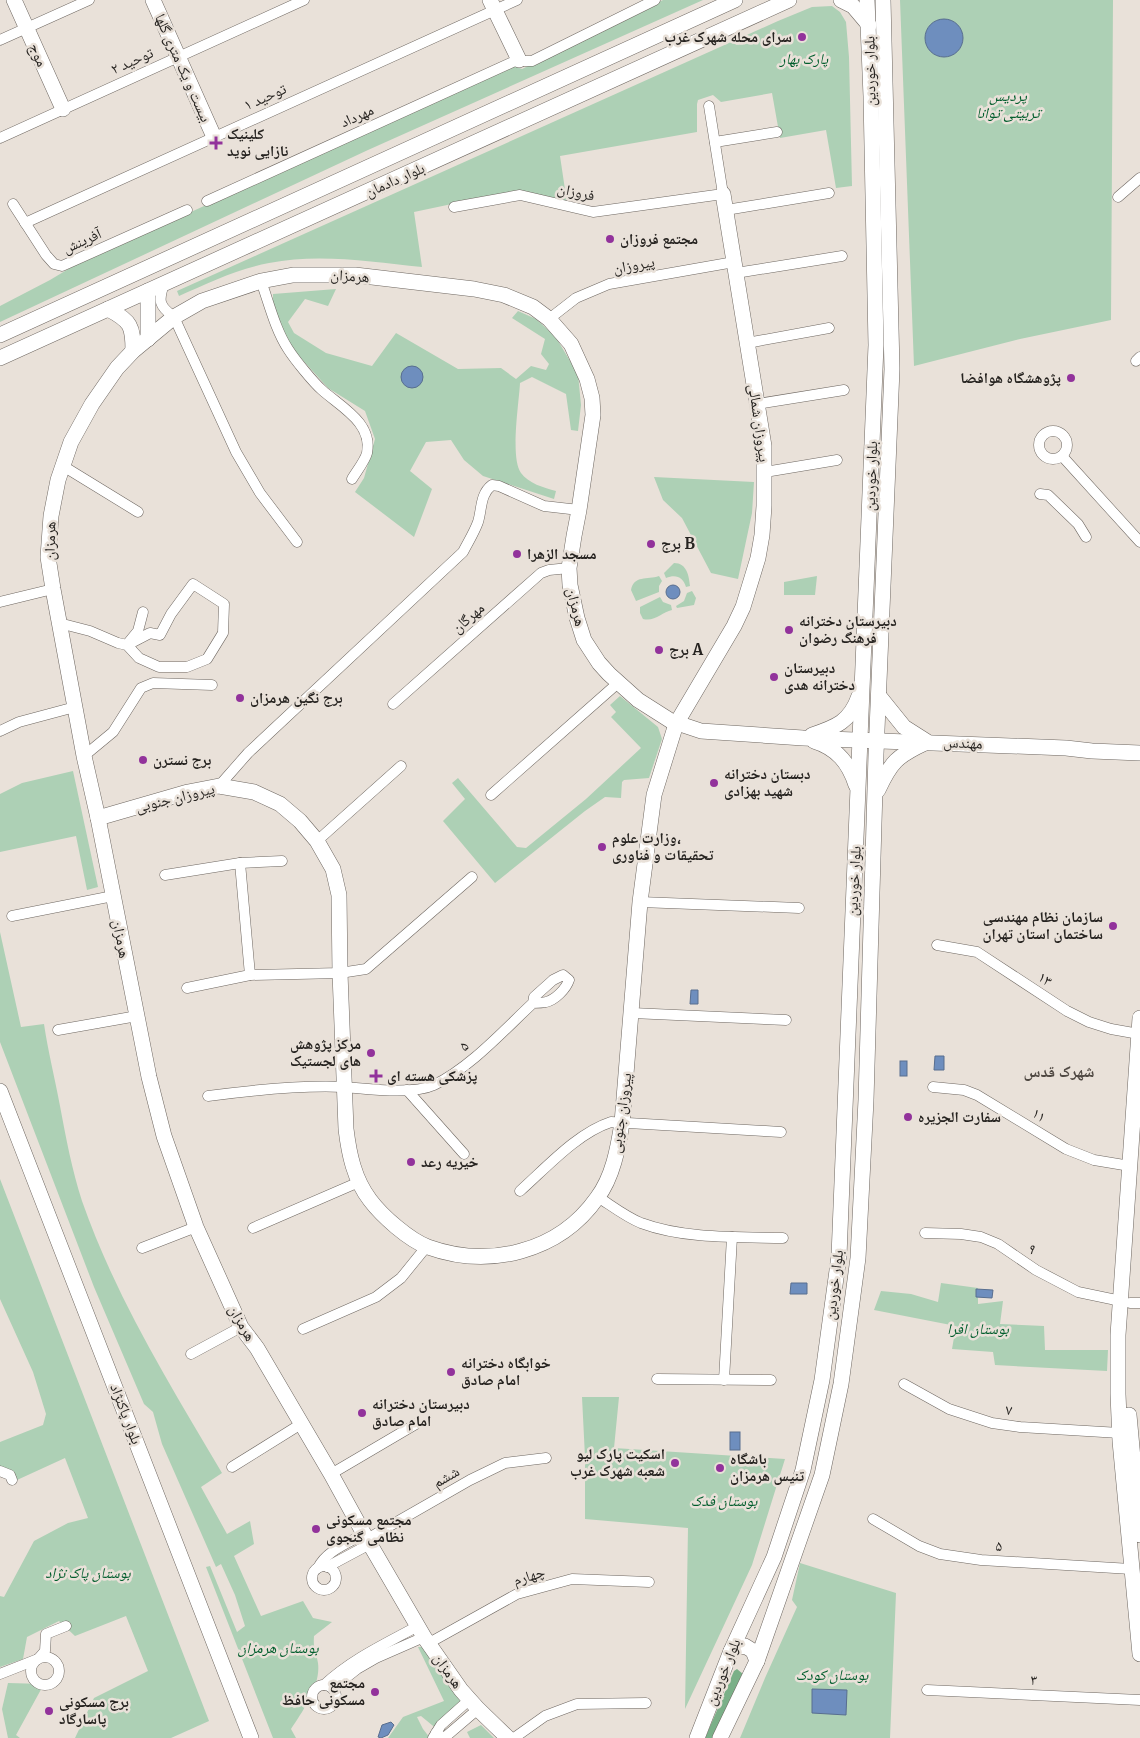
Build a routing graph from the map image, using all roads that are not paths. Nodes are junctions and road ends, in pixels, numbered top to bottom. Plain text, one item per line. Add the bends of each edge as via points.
1 (14, 0) edge
2 (89, 0) edge
3 (153, 0) edge
4 (304, 0) edge
5 (517, 0) edge
6 (655, 0) edge
7 (735, 0) edge
8 (789, 0) edge
9 (841, 0) edge
10 (867, 0) edge
11 (883, 0) edge
12 (493, 5) edge
13 (869, 25) junction
14 (26, 28) junction
15 (0, 40) edge
16 (178, 57) junction
17 (519, 60) junction
18 (584, 69) junction
19 (550, 84) junction
20 (596, 88) junction
21 (557, 106) junction
22 (709, 106) dead end
23 (63, 109) junction
24 (778, 132) dead end
25 (214, 137) junction
26 (0, 138) edge
27 (715, 142) junction
28 (1140, 178) edge
29 (830, 193) dead end
30 (723, 194) junction
31 (1118, 197) dead end
32 (207, 201) dead end
33 (14, 204) dead end
34 (454, 207) dead end
35 (187, 210) dead end
36 (726, 210) junction
37 (25, 223) junction
38 (842, 256) dead end
39 (735, 268) junction
40 (261, 281) junction
41 (164, 284) junction
42 (148, 291) junction
43 (108, 309) junction
44 (174, 317) junction
45 (549, 319) junction
46 (829, 328) dead end
47 (0, 335) edge
48 (148, 339) junction
49 (747, 343) junction
50 (132, 351) junction
51 (0, 358) edge
52 (844, 390) dead end
53 (757, 404) junction
54 (1062, 456) dead end
55 (837, 460) dead end
56 (63, 466) junction
57 (765, 472) junction
58 (352, 479) dead end
59 (1040, 494) dead end
60 (579, 510) junction
61 (138, 512) dead end
62 (1086, 537) dead end
63 (297, 542) dead end
64 (1140, 542) edge
65 (569, 568) junction
66 (53, 589) junction
67 (0, 602) edge
68 (143, 612) dead end
69 (59, 624) junction
70 (127, 645) junction
71 (618, 683) junction
72 (212, 685) dead end
73 (863, 686) junction
74 (879, 696) junction
75 (393, 704) dead end
76 (75, 707) junction
77 (676, 724) junction
78 (0, 731) edge
79 (803, 738) junction
80 (860, 739) junction
81 (877, 739) junction
82 (928, 742) junction
83 (1140, 745) edge
84 (1066, 748) junction
85 (1140, 753) edge
86 (84, 756) junction
87 (401, 766) dead end
88 (219, 786) junction
89 (491, 795) dead end
90 (859, 796) junction
91 (875, 796) junction
92 (98, 818) junction
93 (317, 841) junction
94 (282, 861) dead end
95 (240, 863) junction
96 (165, 875) dead end
97 (472, 877) dead end
98 (113, 896) junction
99 (640, 902) junction
100 (799, 908) dead end
101 (12, 916) dead end
102 (937, 945) dead end
103 (340, 973) junction
104 (250, 975) junction
105 (187, 988) dead end
106 (533, 1003) dead end
107 (632, 1013) junction
108 (136, 1016) junction
109 (786, 1020) dead end
110 (1140, 1029) edge
111 (58, 1030) dead end
112 (933, 1087) dead end
113 (344, 1088) junction
114 (407, 1090) junction
115 (0, 1091) edge
116 (208, 1096) dead end
117 (622, 1123) junction
118 (781, 1132) dead end
119 (464, 1154) dead end
120 (1137, 1166) edge
121 (359, 1182) junction
122 (520, 1191) dead end
123 (598, 1197) junction
124 (196, 1227) junction
125 (253, 1228) dead end
126 (925, 1233) dead end
127 (732, 1237) junction
128 (783, 1238) dead end
129 (427, 1246) junction
130 (142, 1248) dead end
131 (1130, 1302) edge
132 (242, 1327) junction
133 (303, 1329) dead end
134 (191, 1354) dead end
135 (657, 1379) dead end
136 (724, 1380) junction
137 (770, 1380) dead end
138 (904, 1384) dead end
139 (301, 1424) junction
140 (416, 1424) dead end
141 (1130, 1433) edge
142 (546, 1458) dead end
143 (232, 1467) dead end
144 (0, 1471) edge
145 (332, 1474) junction
146 (12, 1480) dead end
147 (874, 1520) dead end
148 (1140, 1535) edge
149 (367, 1539) junction
150 (322, 1568) dead end
151 (1136, 1568) edge
152 (649, 1582) dead end
153 (66, 1626) dead end
154 (424, 1635) junction
155 (731, 1651) junction
156 (1140, 1654) edge
157 (757, 1660) junction
158 (0, 1674) edge
159 (329, 1687) dead end
160 (927, 1690) dead end
161 (1140, 1700) edge
162 (646, 1703) dead end
163 (474, 1704) junction
164 (438, 1736) edge
165 (251, 1738) edge
166 (508, 1738) edge
167 (514, 1738) edge
168 (697, 1738) edge
169 (720, 1738) edge

1 - 14 main road, موج
2 - 14 street
3 - 16 main road, بیست و یک متری گلها
4 - 16 street, توحید ۲
5 - 12 street, توحید ۱
6 - 17 street, مهرداد via 532,61
7 - 18 main road, بلوار دادمان
8 - 20 main road, بلوار دادمان
9 - 13 main road via 853,6
10 - 13 main road, بلوار خوردین
11 - 74 main road, بلوار خوردین via 892,369
12 - 17 main road
12 - 25 street, توحید ۱
13 - 73 main road, بلوار خوردین via 876,345
14 - 15 street
14 - 23 main road, موج
16 - 23 street, توحید ۲
16 - 25 main road, بیست و یک متری گلها
17 - 32 street, مهرداد
18 - 19 main road, بلوار دادمان
18 - 20 main road via 577,84
19 - 21 main road via 559,93
19 - 47 main road, بلوار دادمان
20 - 21 main road, بلوار دادمان
21 - 41 main road, بلوار دادمان
22 - 27 street, پیروزان شمالی
23 - 26 street, توحید ۲
24 - 27 street
25 - 37 street, توحید ۱
27 - 30 street, پیروزان شمالی
28 - 31 street
29 - 36 street
30 - 34 street, فروزان via 598,212 520,195
30 - 36 main road, پیروزان شمالی
33 - 37 street, آفرینش
35 - 37 street, آفرینش via 62,266 50,260
36 - 39 main road, پیروزان شمالی
38 - 39 street, پیروزان
39 - 45 street, پیروزان via 609,284 576,298
39 - 49 main road, پیروزان شمالی
40 - 44 main road, هرمزان via 202,302
40 - 45 main road, هرمزان via 293,275 334,274 474,289 518,300
40 - 58 street via 288,349 321,389 357,419 363,430 367,454
41 - 42 main road, بلوار دادمان
41 - 44 street via 159,296 161,305
42 - 43 main road, بلوار دادمان
42 - 48 main road
43 - 50 main road via 127,322 133,334
43 - 51 main road, بلوار دادمان
44 - 48 main road, هرمزان
44 - 63 street via 236,452 260,493
45 - 60 main road, هرمزان via 578,356 588,378 592,398 593,416
46 - 49 street
48 - 50 main road, هرمزان
49 - 53 main road, پیروزان شمالی
50 - 56 main road, هرمزان via 92,404 71,442
52 - 53 street
53 - 57 main road, پیروزان شمالی
54 - 64 street
55 - 57 street
56 - 61 street
56 - 66 main road, هرمزان via 51,516 48,557
57 - 77 main road, پیروزان شمالی via 761,543 743,607
59 - 62 street via 1048,496 1078,524
60 - 65 main road, هرمزان
60 - 88 street via 544,506 499,486 489,488 484,495 478,522 463,552 248,753
65 - 71 main road, هرمزان via 572,602 584,640
65 - 75 street, مهرگان via 542,573
66 - 67 street
66 - 69 main road, هرمزان
68 - 70 street via 138,631
69 - 70 street
69 - 76 main road, هرمزان
70 - 70 street via 139,658 159,667 187,667 207,659 223,633 224,604 193,584 171,614 160,636 150,633
71 - 77 main road, هرمزان via 653,711
71 - 89 street
72 - 86 street via 153,684 141,688 113,732
73 - 79 main road via 851,714 835,726
73 - 80 main road, بلوار خوردین
74 - 81 main road, بلوار خوردین
74 - 82 main road via 904,726
76 - 78 street via 19,722
76 - 86 main road, هرمزان
77 - 79 main road, هرمزان via 701,730
77 - 99 main road, پیروزان جنوبی via 654,795
79 - 80 main road, هرمزان
79 - 90 main road via 830,748 844,759
80 - 81 main road, مهندس
80 - 90 main road, بلوار خوردین
81 - 82 main road, مهندس
81 - 91 main road, بلوار خوردین
82 - 84 main road, مهندس
82 - 91 main road via 896,759
83 - 84 main road, مهندس via 1095,744
84 - 85 main road, مهندس
86 - 92 main road, هرمزان
87 - 93 street
88 - 92 main road, پیروزان جنوبی
88 - 93 main road, پیروزان جنوبی via 254,792 280,804
90 - 155 main road, بلوار خوردین via 839,1256 822,1380 803,1470 787,1522
91 - 157 main road, بلوار خوردین via 858,1258 841,1384 822,1475
92 - 98 main road, هرمزان
93 - 103 main road, پیروزان جنوبی via 333,869 339,895
94 - 95 street
95 - 96 street
95 - 104 street
97 - 103 street via 372,965
98 - 101 street
98 - 108 main road, هرمزان
99 - 100 street
99 - 107 main road, پیروزان جنوبی
102 - 110 street, ۱۳ via 978,952 1089,1022 1111,1029
103 - 104 street
103 - 113 main road, پیروزان جنوبی
104 - 105 street
106 - 114 street, ۵ via 457,1072 432,1086
107 - 109 street
107 - 117 main road, پیروزان جنوبی
108 - 111 street
108 - 124 main road, هرمزان via 164,1136
110 - 120 main road
112 - 120 street, ۱۱ via 964,1090 977,1095 1066,1149 1094,1160
113 - 114 street, ۵
113 - 116 street, ۵ via 253,1090
113 - 121 main road, پیروزان جنوبی via 348,1151
114 - 119 street
115 - 165 main road, بلوار پاکنژاد
117 - 118 street
117 - 122 street via 610,1122 589,1133
117 - 123 main road, پیروزان جنوبی via 612,1169
120 - 131 main road
121 - 125 street
121 - 129 main road, پیروزان جنوبی via 369,1199 396,1227
123 - 127 street via 640,1223 675,1232
123 - 129 main road, پیروزان جنوبی via 578,1220 555,1237 523,1252 476,1256
124 - 130 street
124 - 132 main road, هرمزان
126 - 131 street, ۹ via 981,1237 1078,1292
127 - 128 street
127 - 136 street
129 - 133 street via 401,1278 376,1297
131 - 141 main road via 1127,1370
132 - 134 street
132 - 139 main road, هرمزان
135 - 136 street
136 - 137 street
138 - 141 street, ۷ via 950,1409 992,1423
139 - 143 street
139 - 145 main road, هرمزان
140 - 145 street
141 - 148 main road
141 - 151 main road
142 - 149 street, ششم via 505,1463
144 - 146 street via 10,1475
145 - 149 main road, هرمزان
147 - 151 street, ۵ via 919,1546 940,1554 981,1560
149 - 150 street, ششم via 330,1554 321,1561
149 - 154 main road, هرمزان
151 - 156 main road
152 - 154 street, چهارم via 572,1579 517,1594
153 - 158 street via 46,1634 45,1651 38,1659
154 - 159 street, چهارم via 340,1670
154 - 163 main road, هرمزان
155 - 157 main road via 746,1646
155 - 168 main road, بلوار خوردین
157 - 169 main road, بلوار خوردین
160 - 161 street, ۳
162 - 167 street via 570,1706 545,1716
163 - 164 street via 441,1725
163 - 166 main road, هرمزان

